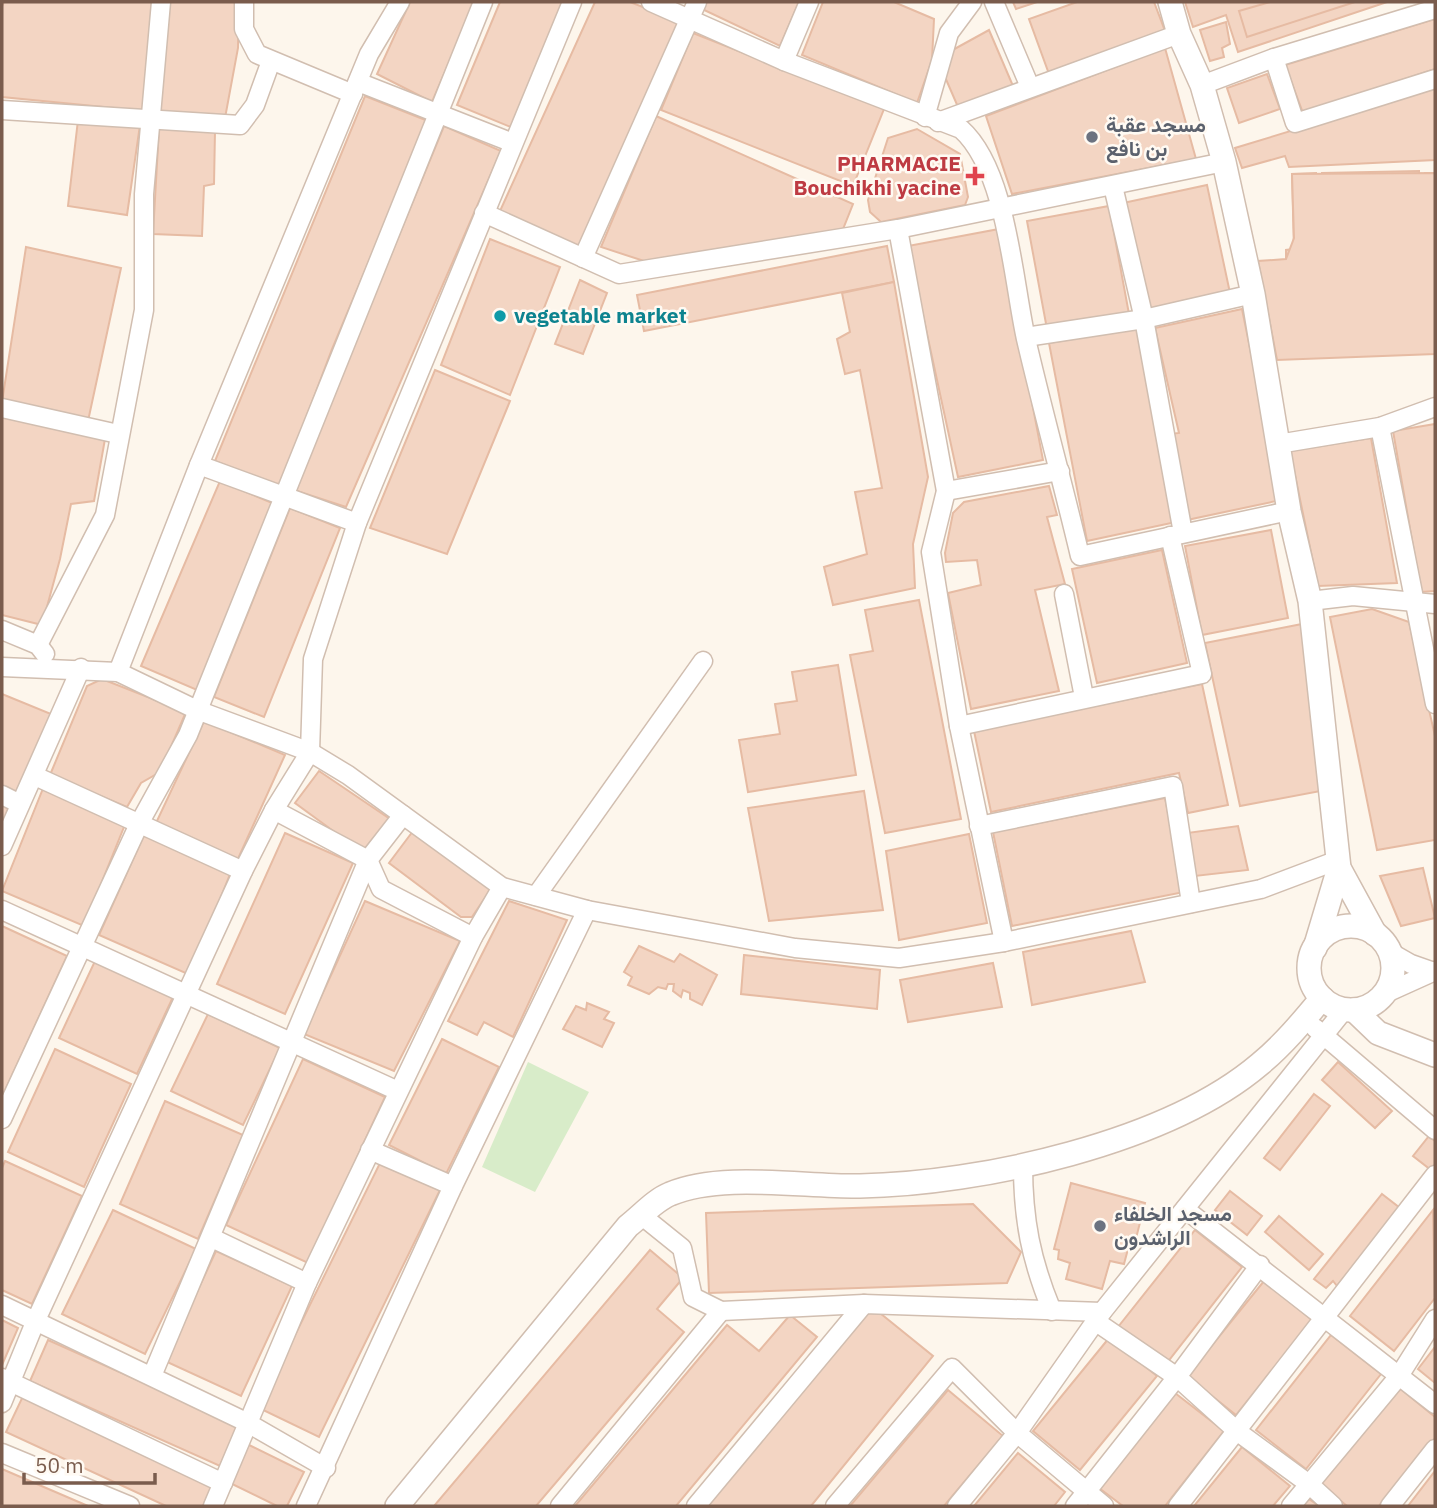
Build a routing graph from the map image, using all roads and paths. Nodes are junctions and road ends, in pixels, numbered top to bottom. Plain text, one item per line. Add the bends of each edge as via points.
1 (161, 2) edge
2 (244, 2) edge
3 (400, 2) edge
4 (484, 2) edge
5 (572, 2) edge
6 (651, 2) edge
7 (697, 2) edge
8 (808, 2) edge
9 (972, 2) edge
10 (994, 2) edge
11 (1170, 2) edge
12 (1435, 9) edge
13 (689, 20) junction
14 (1179, 34) junction
15 (1275, 58) junction
16 (271, 61) junction
17 (784, 61) junction
18 (1435, 79) edge
19 (1202, 85) junction
20 (1030, 86) junction
21 (355, 88) junction
22 (2, 110) edge
23 (438, 115) junction
24 (151, 118) junction
25 (932, 119) junction
26 (513, 143) junction
27 (1224, 162) junction
28 (1113, 186) junction
29 (1002, 208) junction
30 (484, 213) junction
31 (898, 229) junction
32 (583, 258) junction
33 (1253, 294) junction
34 (1144, 319) junction
35 (1026, 337) junction
36 (1435, 407) edge
37 (2, 408) edge
38 (1380, 427) junction
39 (118, 434) junction
40 (1278, 444) junction
41 (199, 465) junction
42 (1060, 471) junction
43 (946, 491) junction
44 (284, 499) junction
45 (1289, 511) junction
46 (357, 523) junction
47 (1176, 534) junction
48 (1064, 594) dead end
49 (1310, 601) junction
50 (1413, 602) junction
51 (1435, 604) edge
52 (2, 630) edge
53 (38, 645) junction
54 (704, 661) dead end
55 (2, 667) edge
56 (55, 668) junction
57 (81, 668) junction
58 (118, 672) junction
59 (1084, 697) junction
60 (1435, 704) edge
61 (197, 710) junction
62 (959, 726) junction
63 (310, 752) junction
64 (35, 776) junction
65 (2, 795) edge
66 (20, 804) junction
67 (274, 810) junction
68 (403, 815) junction
69 (140, 822) junction
70 (979, 826) junction
71 (2, 846) edge
72 (368, 860) junction
73 (1338, 864) junction
74 (243, 871) junction
75 (502, 887) junction
76 (536, 896) junction
77 (1191, 903) junction
78 (2, 910) edge
79 (587, 910) junction
80 (1375, 934) junction
81 (473, 937) junction
82 (1004, 942) junction
83 (79, 948) junction
84 (1315, 948) junction
85 (1390, 951) junction
86 (1435, 971) edge
87 (187, 995) junction
88 (1383, 996) junction
89 (1322, 998) junction
90 (1349, 1010) junction
91 (1304, 1019) junction
92 (1324, 1035) junction
93 (290, 1042) junction
94 (1408, 1045) junction
95 (1435, 1055) edge
96 (398, 1091) junction
97 (2, 1119) edge
98 (1435, 1130) edge
99 (370, 1150) junction
100 (1023, 1165) junction
101 (1435, 1175) edge
102 (453, 1186) junction
103 (1185, 1209) junction
104 (641, 1215) junction
105 (212, 1238) junction
106 (1260, 1265) junction
107 (307, 1283) junction
108 (864, 1304) junction
109 (2, 1305) edge
110 (721, 1311) junction
111 (1052, 1311) junction
112 (1099, 1316) junction
113 (1325, 1318) junction
114 (1435, 1319) edge
115 (36, 1320) junction
116 (152, 1376) junction
117 (1399, 1376) junction
118 (1177, 1377) junction
119 (7, 1380) edge
120 (2, 1403) edge
121 (1435, 1404) edge
122 (246, 1422) junction
123 (1238, 1432) junction
124 (1017, 1433) junction
125 (1435, 1449) edge
126 (2, 1453) edge
127 (326, 1468) junction
128 (222, 1483) junction
129 (1309, 1484) junction
130 (1087, 1492) junction
131 (130, 1506) edge
132 (214, 1506) edge
133 (306, 1506) edge
134 (397, 1506) edge
135 (560, 1506) edge
136 (695, 1506) edge
137 (835, 1506) edge
138 (957, 1506) edge
139 (1075, 1506) edge
140 (1104, 1506) edge
141 (1178, 1506) edge
142 (1291, 1506) edge
143 (1333, 1506) edge
144 (1390, 1506) edge

1 - 24 street
2 - 16 street via 244,29 257,54
3 - 21 street
4 - 23 street
5 - 26 street
6 - 13 street
7 - 13 street
8 - 17 street
9 - 25 street via 949,33
10 - 20 street
11 - 14 street
12 - 15 street
13 - 17 street
13 - 32 street
14 - 19 street
14 - 20 street
15 - 18 street via 1295,122
15 - 19 street
16 - 21 street
16 - 24 street via 255,105 240,125
17 - 25 street
19 - 27 street
20 - 25 street
21 - 23 street
21 - 41 street
22 - 24 street
23 - 26 street
23 - 44 street
24 - 39 street via 144,194 144,310
25 - 29 street via 961,129 972,139
26 - 30 street
27 - 28 street
27 - 33 street
28 - 29 street
28 - 34 street
29 - 31 street
29 - 35 street
30 - 32 street
30 - 46 street
31 - 32 street via 619,274
31 - 43 street
33 - 34 street
33 - 40 street
34 - 35 street
34 - 47 street
35 - 42 street
36 - 38 street
37 - 39 street
38 - 40 street
38 - 50 street
39 - 53 street via 105,515
40 - 45 street
41 - 44 street
41 - 58 street
42 - 43 street
42 - 47 street via 1080,556
43 - 62 street via 931,552
44 - 46 street
44 - 61 street
45 - 47 street
45 - 49 street
46 - 63 street via 313,659
47 - 59 street via 1202,674
48 - 59 street
49 - 50 street via 1353,596
49 - 73 street
50 - 51 street
50 - 60 street
52 - 53 street
53 - 56 street
54 - 76 street
55 - 56 street
56 - 57 street
57 - 58 street
57 - 64 street
58 - 61 street
59 - 62 street
61 - 63 street
61 - 69 street
62 - 70 street
63 - 67 street
63 - 68 street
64 - 66 street
64 - 69 street
65 - 66 street
66 - 71 street
67 - 72 street
67 - 74 street
68 - 72 street
68 - 75 street
69 - 74 street
69 - 83 street
70 - 77 street via 1173,786
70 - 82 street
72 - 81 street via 381,889
72 - 93 street
73 - 77 street via 1285,882
73 - 80 street
73 - 84 street
74 - 87 street
75 - 76 street
75 - 81 street
76 - 79 street
77 - 82 street
78 - 83 street
79 - 82 street via 795,948 899,958
79 - 102 street
80 - 84 street via 1353,926 1342,928
80 - 85 street
81 - 96 street
83 - 87 street
83 - 97 street
84 - 89 street via 1309,969
85 - 86 street
85 - 88 street via 1394,969
86 - 88 street
87 - 93 street
87 - 115 street
88 - 90 street
88 - 94 street via 1390,1019
89 - 90 street
89 - 91 street
90 - 92 street
90 - 94 street via 1378,1033
91 - 92 street
91 - 100 street via 1260,1065 1208,1100 1076,1153
92 - 98 street
92 - 103 street
93 - 96 street
93 - 105 street
94 - 95 street
96 - 99 street
99 - 102 street
99 - 107 street
100 - 104 street via 989,1173 862,1186 705,1183 668,1194
100 - 111 street via 1023,1212 1035,1270
101 - 113 street
102 - 127 street
103 - 106 street
103 - 112 street
104 - 110 street via 682,1248 693,1297
104 - 134 street
105 - 107 street
105 - 116 street
106 - 113 street
106 - 118 street
107 - 122 street
108 - 110 street
108 - 111 street
108 - 136 street
109 - 115 street
110 - 135 street
111 - 112 street
112 - 118 street
112 - 124 street
113 - 117 street
113 - 123 street
114 - 117 street
115 - 116 street
115 - 119 street
116 - 122 street
117 - 121 street
117 - 129 street
118 - 123 street
118 - 130 street
119 - 120 street
119 - 128 street
122 - 127 street
122 - 128 street
123 - 129 street
123 - 141 street
124 - 130 street
124 - 137 street via 951,1368
124 - 138 street
125 - 144 street
126 - 131 street
127 - 133 street
128 - 132 street
129 - 142 street
129 - 143 street
130 - 139 street
130 - 140 street

